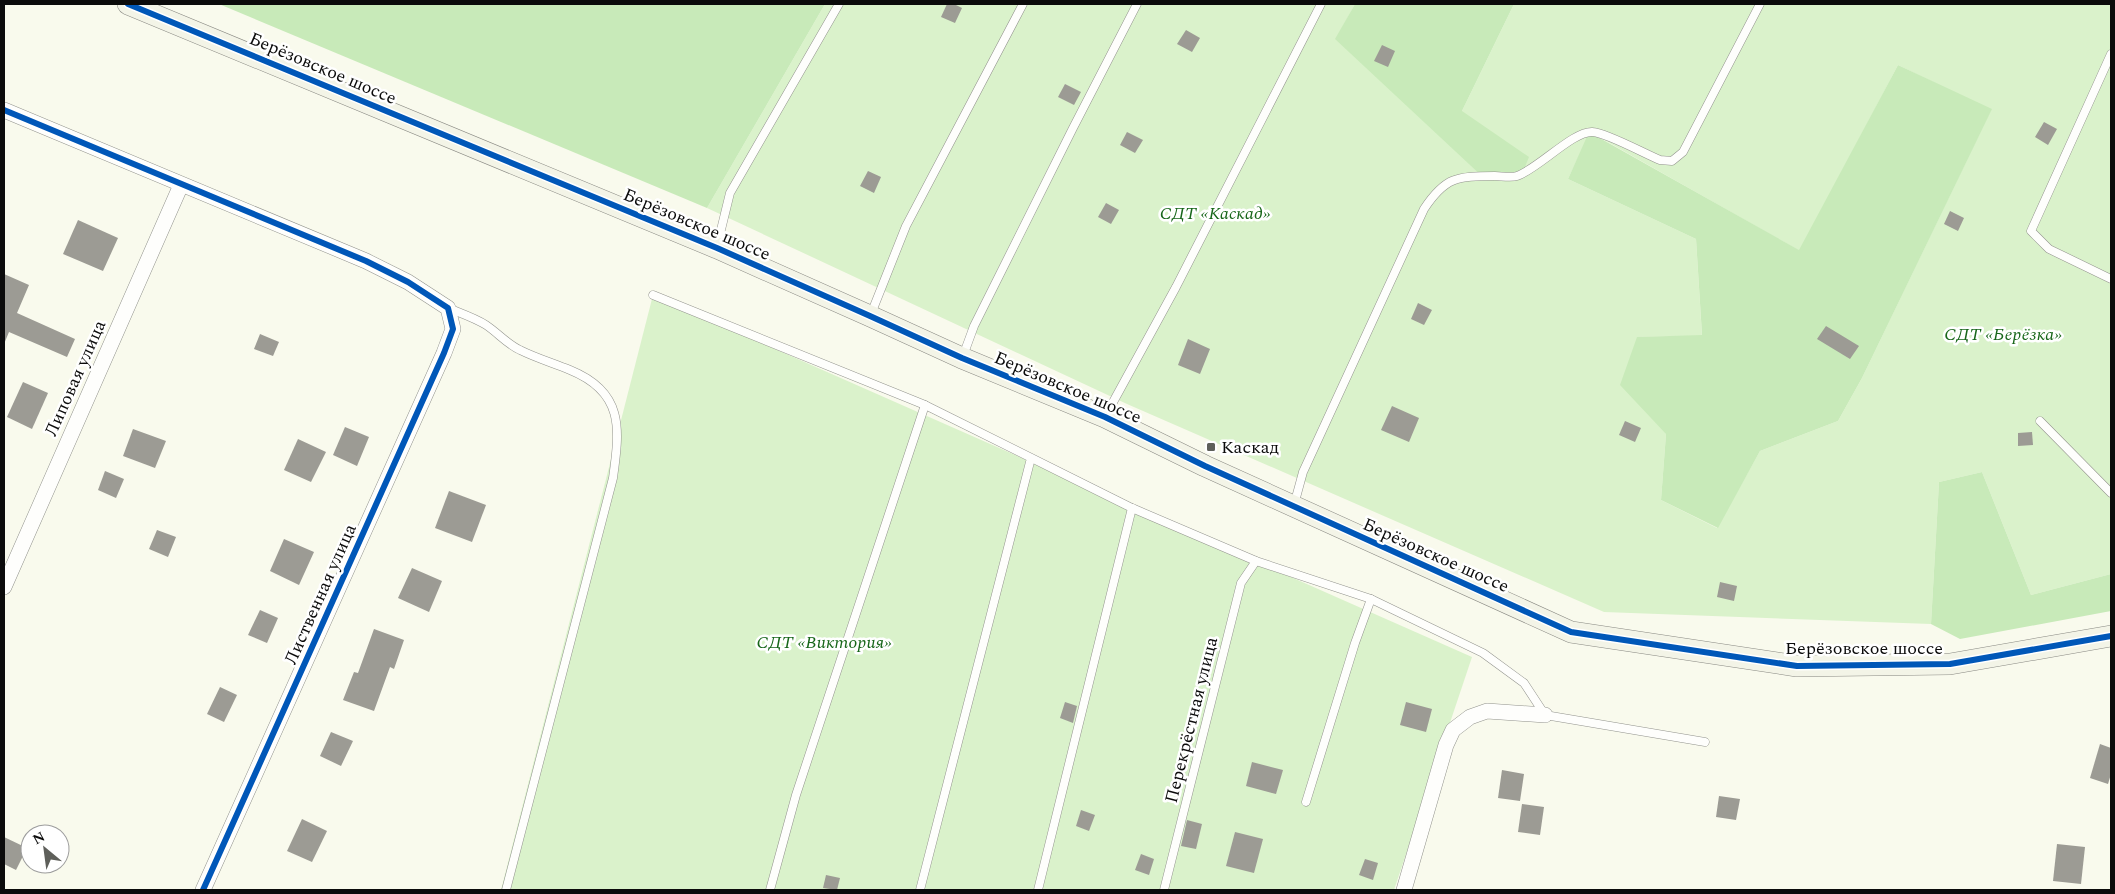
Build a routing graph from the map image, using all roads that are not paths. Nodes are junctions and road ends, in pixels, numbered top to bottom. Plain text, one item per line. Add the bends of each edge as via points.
1 (128, 4) edge
2 (840, 4) edge
3 (1023, 4) edge
4 (1137, 4) edge
5 (1321, 4) edge
6 (1760, 4) edge
7 (2111, 54) edge
8 (4, 110) edge
9 (181, 185) junction
10 (717, 248) junction
11 (2111, 279) edge
12 (653, 295) dead end
13 (448, 308) junction
14 (870, 316) junction
15 (962, 358) junction
16 (925, 405) junction
17 (1105, 417) junction
18 (2040, 421) dead end
19 (1030, 462) dead end
20 (2111, 493) edge
21 (1294, 507) junction
22 (1132, 508) junction
23 (1256, 561) junction
24 (4, 587) edge
25 (1371, 599) junction
26 (2111, 636) edge
27 (1546, 715) junction
28 (1706, 742) dead end
29 (1306, 802) dead end
30 (203, 890) edge
31 (506, 890) edge
32 (770, 890) edge
33 (920, 890) edge
34 (1038, 890) edge
35 (1164, 890) edge
36 (1404, 890) edge

1 - 10 street, Берёзовское шоссе
2 - 10 lane via 730,193
3 - 14 lane via 906,226
4 - 15 lane via 974,326
5 - 17 lane via 1176,287
6 - 21 lane via 1683,152 1672,161 1660,160 1592,132 1578,136 1516,176 1471,176 1452,180 1436,192 1424,210 1303,472
7 - 11 lane via 2031,231 2049,249
8 - 9 street
9 - 13 street via 366,262 408,282
9 - 24 street, Липовая улица
10 - 14 street, Берёзовское шоссе
12 - 16 lane
13 - 30 street, Лиственная улица via 453,329 444,353
13 - 31 lane via 486,325 508,344 593,382 607,395 616,414 618,444 613,478
14 - 15 street, Берёзовское шоссе
15 - 17 street, Берёзовское шоссе
16 - 22 lane
16 - 32 lane via 796,795
17 - 21 street, Берёзовское шоссе
18 - 20 lane
19 - 33 lane
21 - 26 street, Берёзовское шоссе via 1571,632 1797,666 1950,664
22 - 23 lane
22 - 34 lane
23 - 25 lane
23 - 35 lane, Перекрёстная улица via 1241,583
25 - 27 lane via 1483,653 1524,684
25 - 29 lane
27 - 28 lane
27 - 36 street via 1488,711 1453,730

